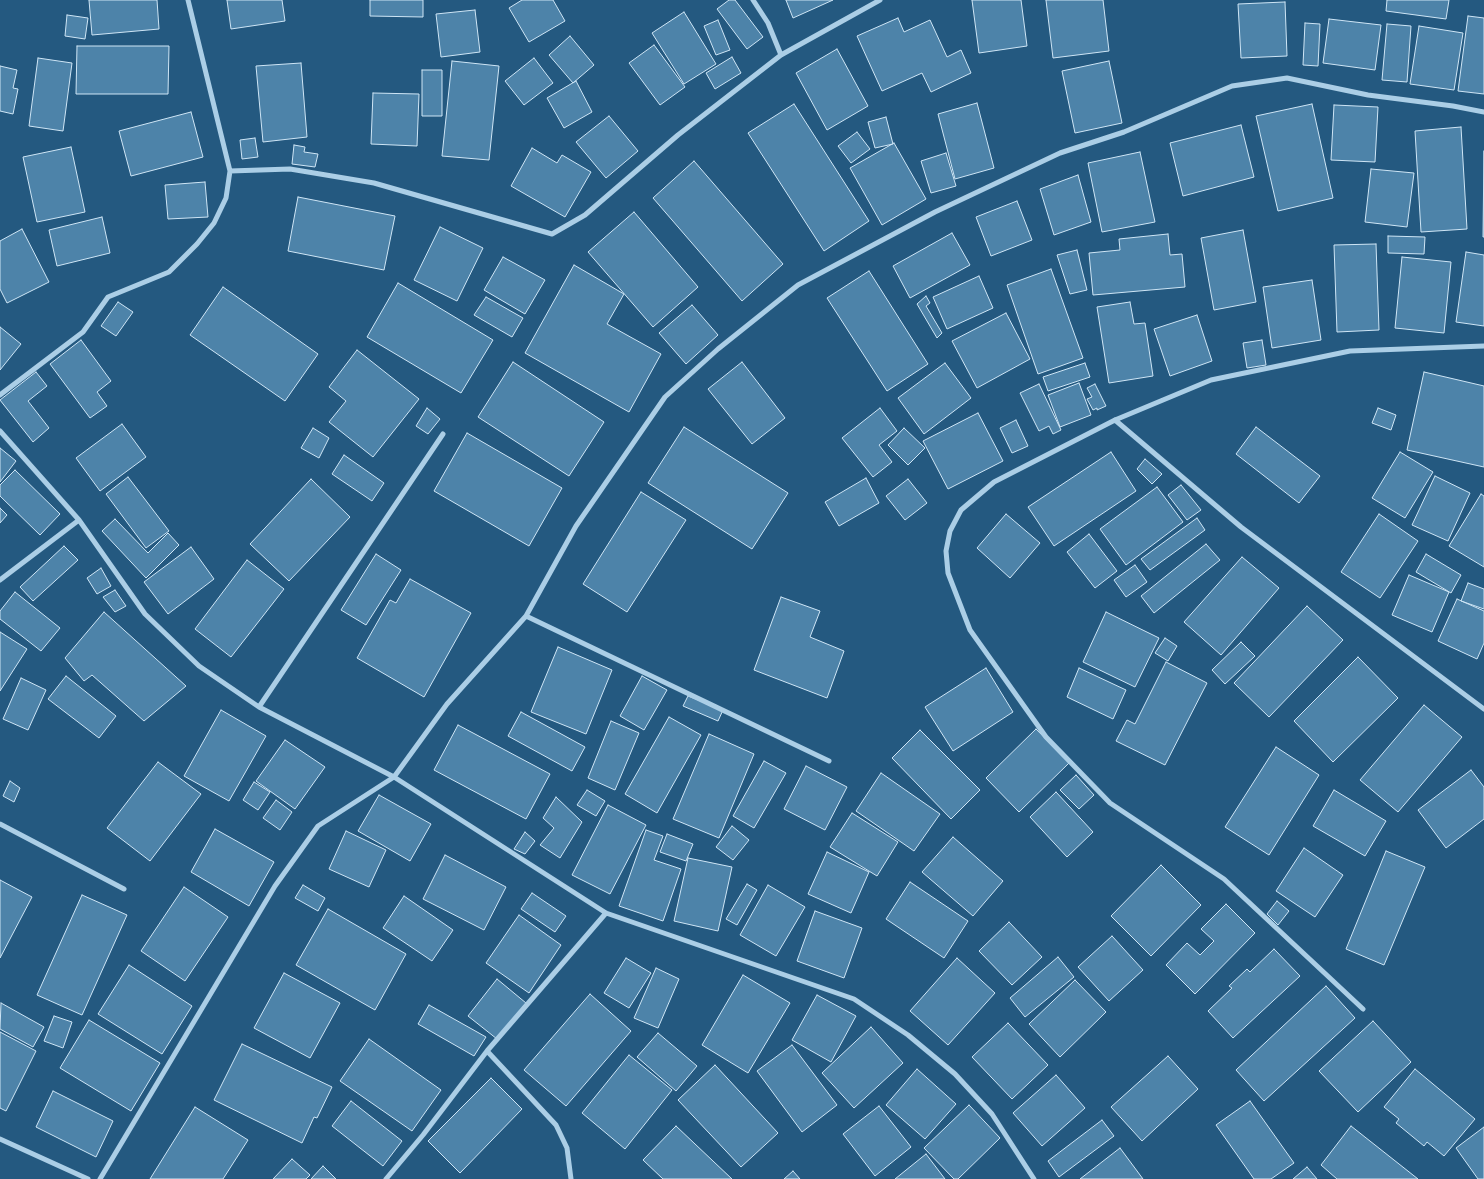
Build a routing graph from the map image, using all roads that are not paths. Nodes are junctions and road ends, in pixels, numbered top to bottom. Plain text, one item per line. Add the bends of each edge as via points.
1 (188, 0) edge
2 (753, 0) edge
3 (880, 0) edge
4 (781, 55) junction
5 (1484, 112) edge
6 (230, 172) junction
7 (1484, 346) edge
8 (0, 395) edge
9 (1115, 420) junction
10 (0, 431) edge
11 (444, 434) dead end
12 (79, 520) junction
13 (0, 580) edge
14 (526, 616) junction
15 (259, 707) junction
16 (1484, 709) edge
17 (829, 761) dead end
18 (394, 777) junction
19 (0, 824) edge
20 (124, 889) dead end
21 (606, 913) junction
22 (1363, 1009) dead end
23 (487, 1051) junction
24 (0, 1139) edge
25 (88, 1179) edge
26 (100, 1179) edge
27 (386, 1179) edge
28 (571, 1179) edge
29 (1034, 1179) edge

1 - 6 street
2 - 4 street via 768,22
3 - 4 street
4 - 6 street via 678,135 585,215 552,234 374,183 290,168
5 - 14 street via 1368,95 1287,78 1232,86 1124,132 1060,153 935,212 798,285 718,349 665,397 576,526
6 - 8 street via 226,198 214,223 169,272 108,297 83,332
7 - 9 street via 1350,351 1211,380
9 - 16 street via 1241,527
9 - 22 street via 994,482 961,510 950,531 946,551 948,573 970,630 1046,737 1110,803 1224,879
10 - 12 street
11 - 15 street
12 - 13 street
12 - 15 street via 145,614 199,666
14 - 17 street
14 - 18 street via 447,704
15 - 18 street
18 - 21 street
18 - 26 street via 318,826 275,886
19 - 20 street
21 - 23 street
21 - 29 street via 854,999 908,1035 955,1074 992,1114
23 - 27 street
23 - 28 street via 556,1125 568,1148
24 - 25 street

